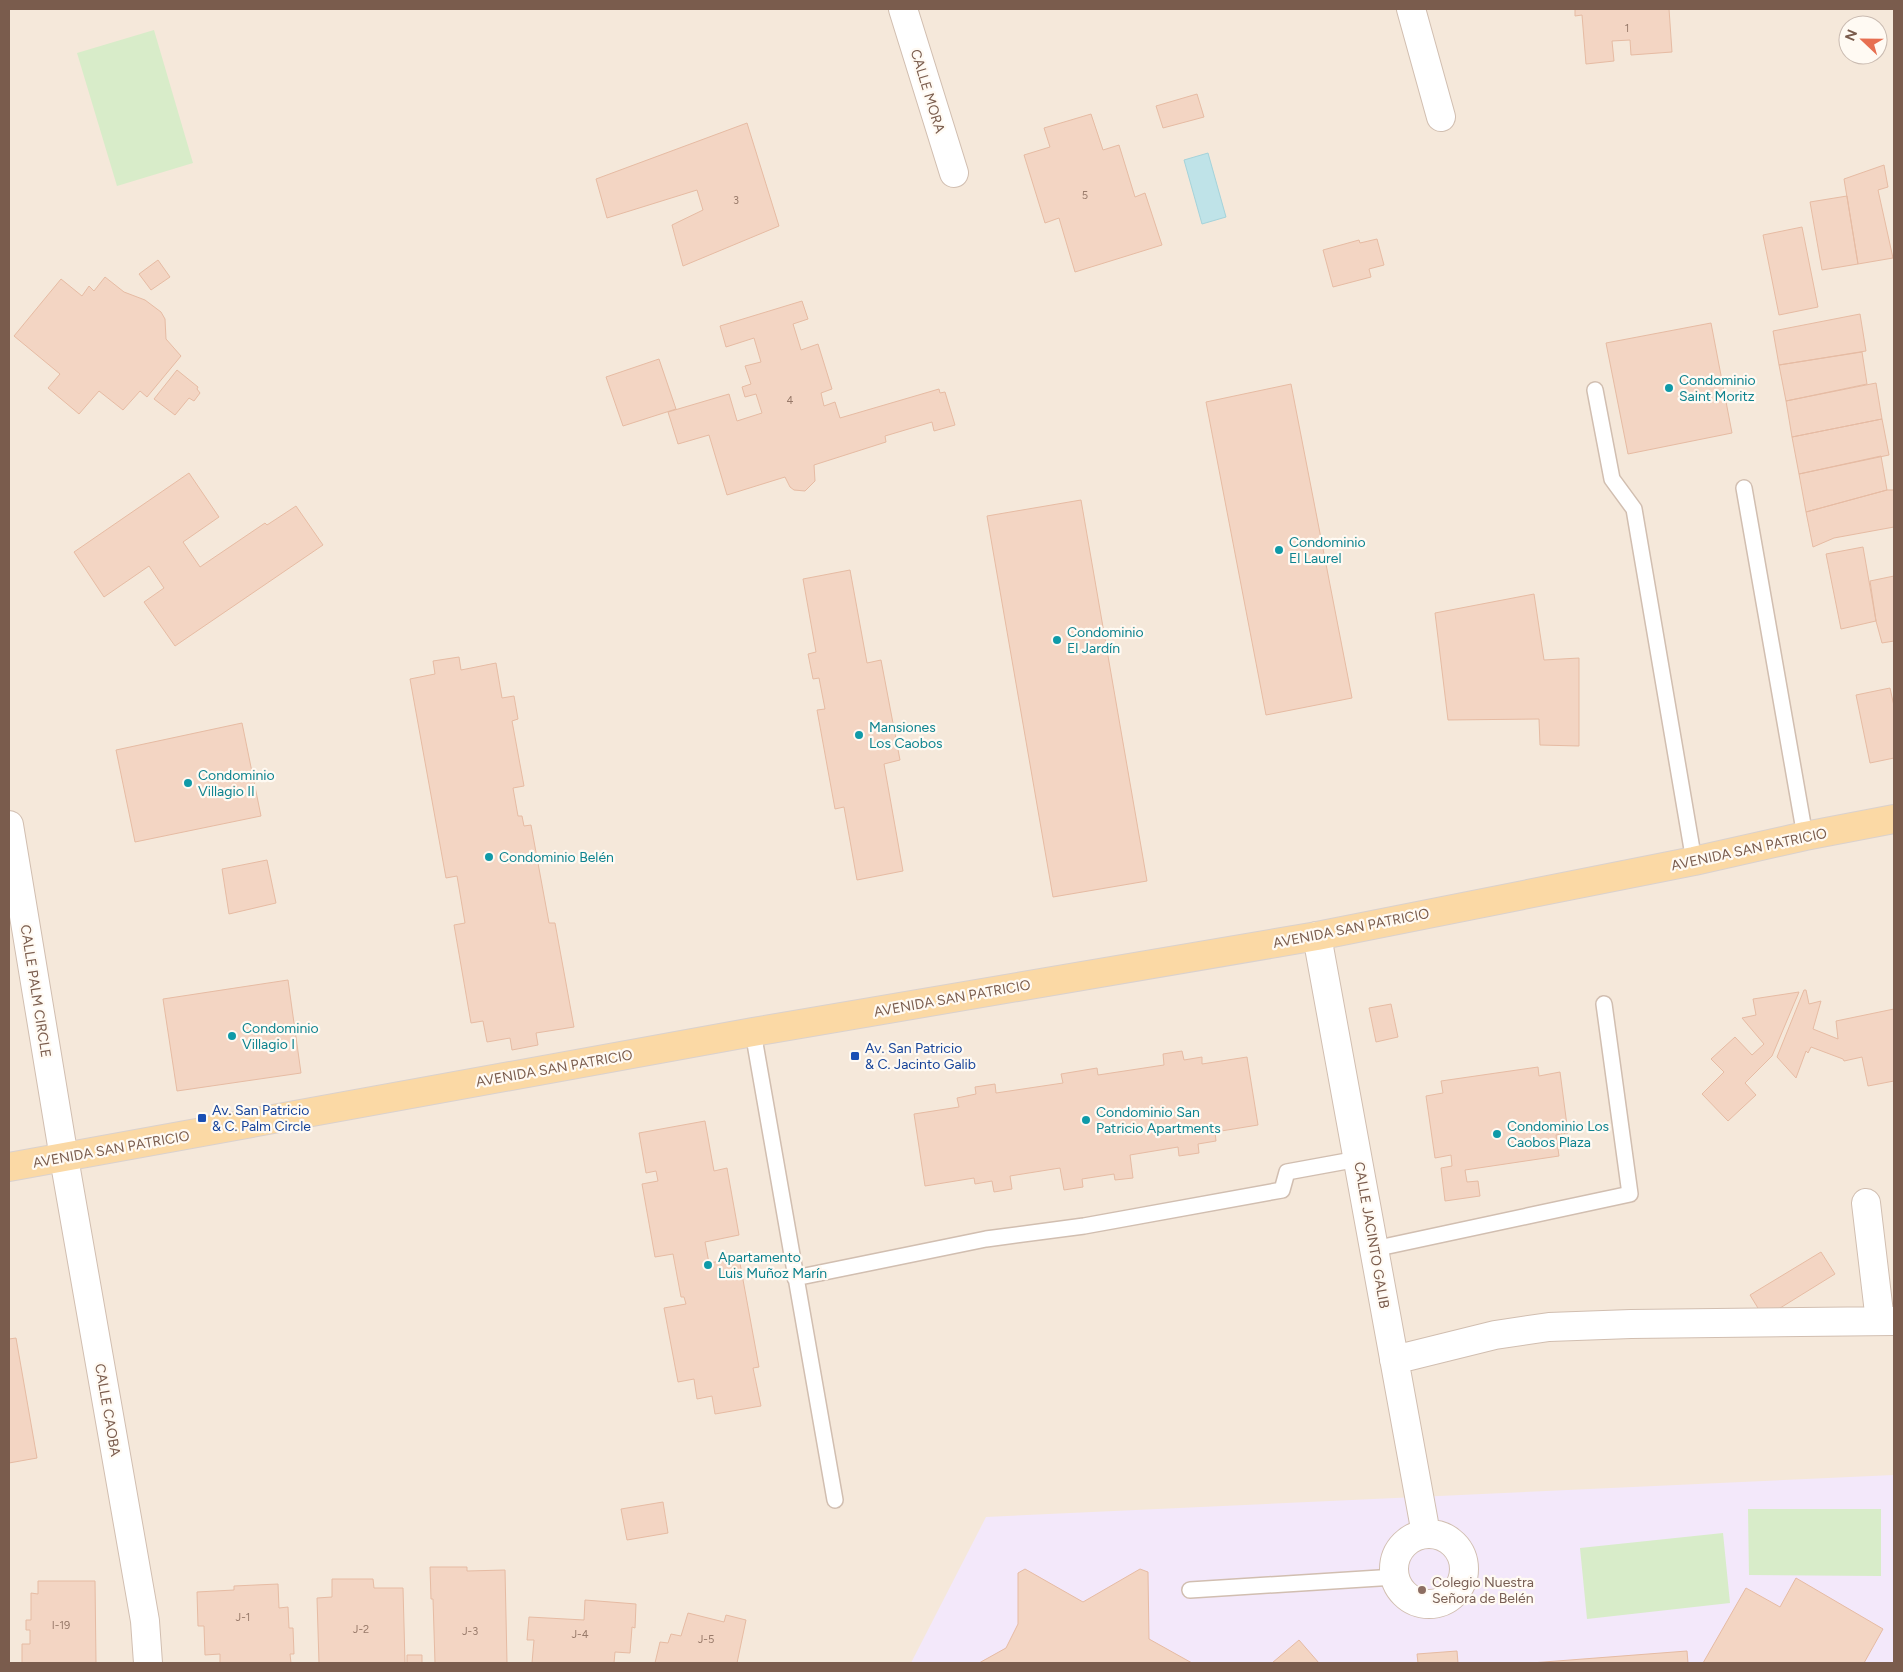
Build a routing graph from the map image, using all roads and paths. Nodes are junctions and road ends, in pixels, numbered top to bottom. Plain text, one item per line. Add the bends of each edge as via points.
1 (903, 9) edge
2 (1411, 9) edge
3 (1441, 118) dead end
4 (954, 173) dead end
5 (1596, 390) dead end
6 (1744, 488) dead end
7 (1894, 819) edge
8 (9, 825) edge
9 (1805, 836) junction
10 (1694, 862) junction
11 (12, 870) edge
12 (1318, 936) junction
13 (1604, 1004) dead end
14 (753, 1032) junction
15 (64, 1158) junction
16 (1358, 1159) junction
17 (9, 1167) edge
18 (1866, 1203) dead end
19 (1374, 1249) junction
20 (795, 1278) junction
21 (1887, 1321) edge
22 (1394, 1360) junction
23 (835, 1500) dead end
24 (1426, 1534) junction
25 (1395, 1577) junction
26 (1190, 1590) dead end
27 (148, 1663) edge

1 - 4 street, CALLE MORA
2 - 3 street
5 - 10 lane via 1612,479 1634,509
6 - 9 lane
7 - 9 main road, AVENIDA SAN PATRICIO
8 - 11 street, CALLE PALM CIRCLE
9 - 10 main road, AVENIDA SAN PATRICIO
10 - 12 main road, AVENIDA SAN PATRICIO
11 - 15 street, CALLE PALM CIRCLE
12 - 14 main road, AVENIDA SAN PATRICIO
12 - 16 street, CALLE JACINTO GALIB
13 - 19 lane via 1630,1194
14 - 15 main road, AVENIDA SAN PATRICIO
14 - 20 lane
15 - 17 main road, AVENIDA SAN PATRICIO
15 - 27 street, CALLE CAOBA via 145,1621
16 - 19 street, CALLE JACINTO GALIB
16 - 20 lane via 1287,1172 1282,1190 1084,1226 986,1239
18 - 21 street
19 - 22 street, CALLE JACINTO GALIB
20 - 23 lane
21 - 22 street via 1549,1327 1494,1335
22 - 24 street, CALLE JACINTO GALIB
24 - 25 street via 1414,1536 1402,1546 1394,1562
24 - 25 street via 1446,1538 1458,1548 1464,1564 1459,1587 1440,1602 1424,1604 1408,1597 1397,1585
25 - 26 lane

